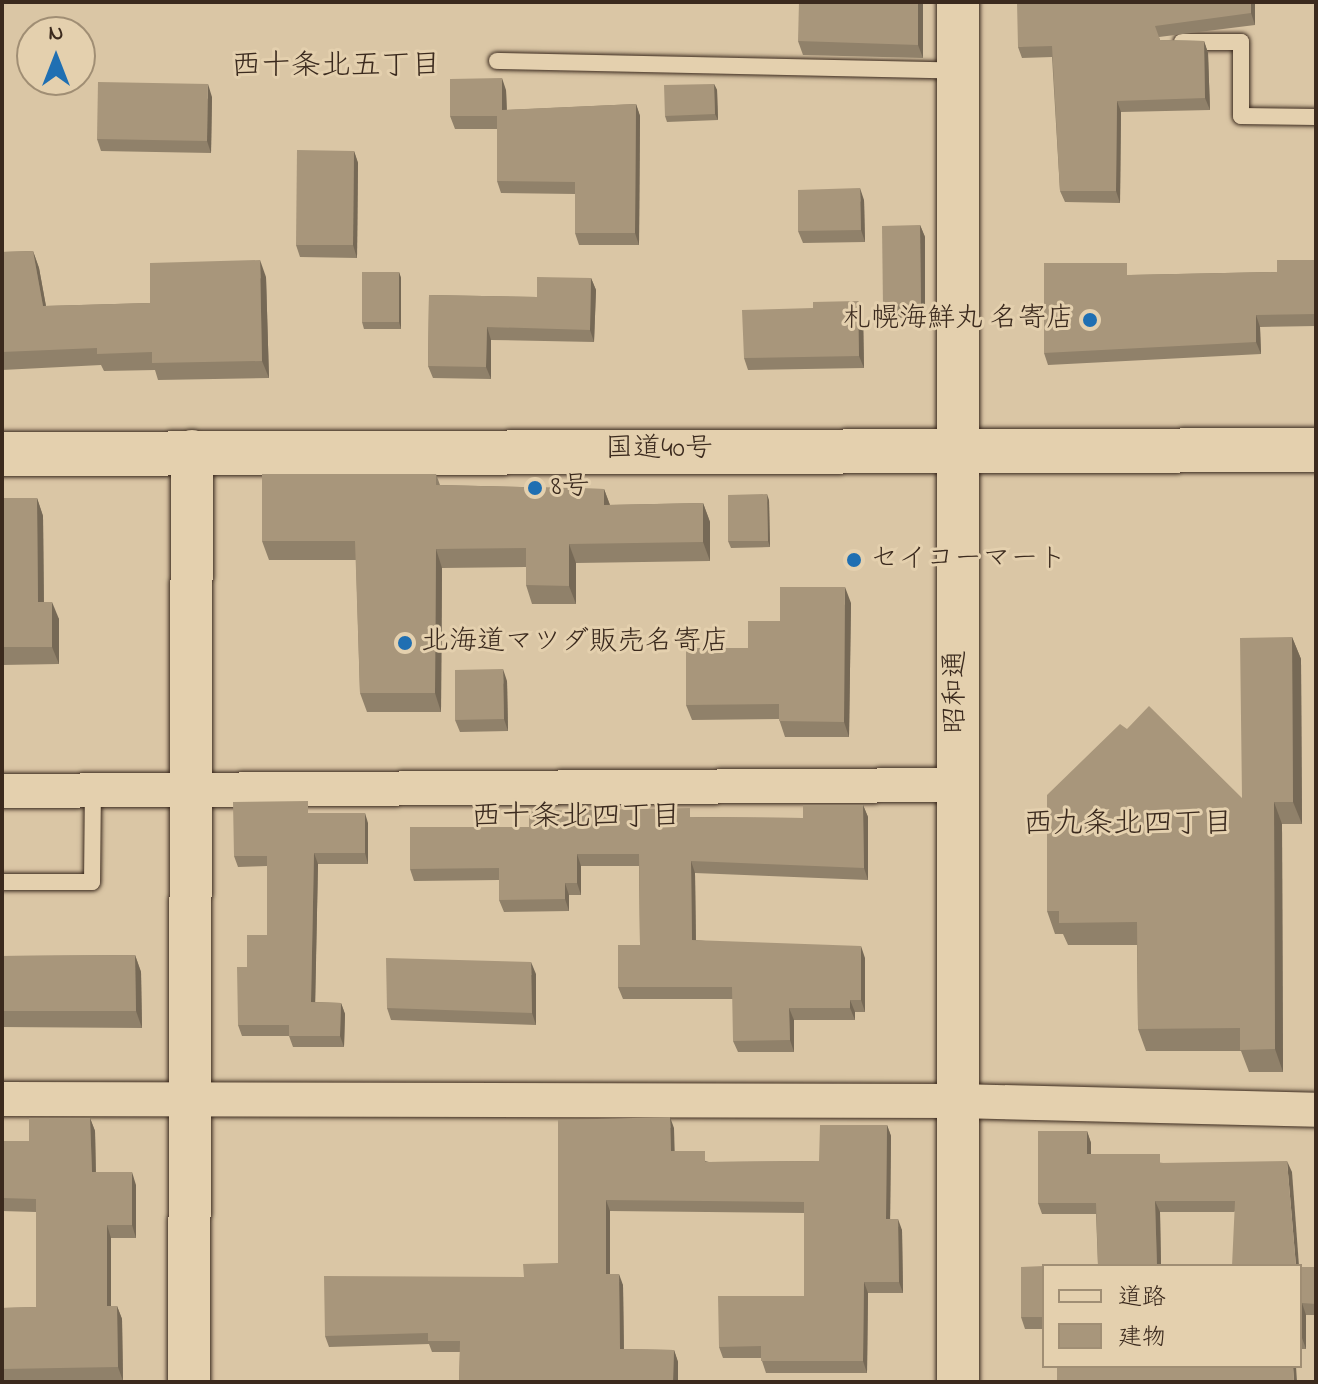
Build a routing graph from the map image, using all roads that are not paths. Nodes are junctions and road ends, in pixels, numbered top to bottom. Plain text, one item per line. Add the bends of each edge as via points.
1 (958, 2) edge
2 (1169, 42) edge
3 (497, 61) dead end
4 (959, 71) junction
5 (1316, 117) edge
6 (956, 449) junction
7 (1316, 450) edge
8 (192, 451) junction
9 (2, 454) edge
10 (957, 785) junction
11 (2, 791) edge
12 (93, 791) junction
13 (193, 792) junction
14 (2, 882) edge
15 (2, 1099) edge
16 (189, 1099) junction
17 (958, 1101) junction
18 (1316, 1110) edge
19 (189, 1382) edge
20 (958, 1382) edge

1 - 4 street, 昭和通
2 - 5 lane via 1241,42 1241,116
3 - 4 lane
4 - 6 street, 昭和通
6 - 7 highway, 国道40号
6 - 8 highway, 国道40号
6 - 10 street, 昭和通
8 - 9 highway, 国道40号
8 - 13 street
10 - 13 street
10 - 17 street, 昭和通
11 - 12 street
12 - 13 street
12 - 14 lane via 92,882
13 - 16 street
15 - 16 street
16 - 17 street
16 - 19 street
17 - 18 street
17 - 20 street, 昭和通

